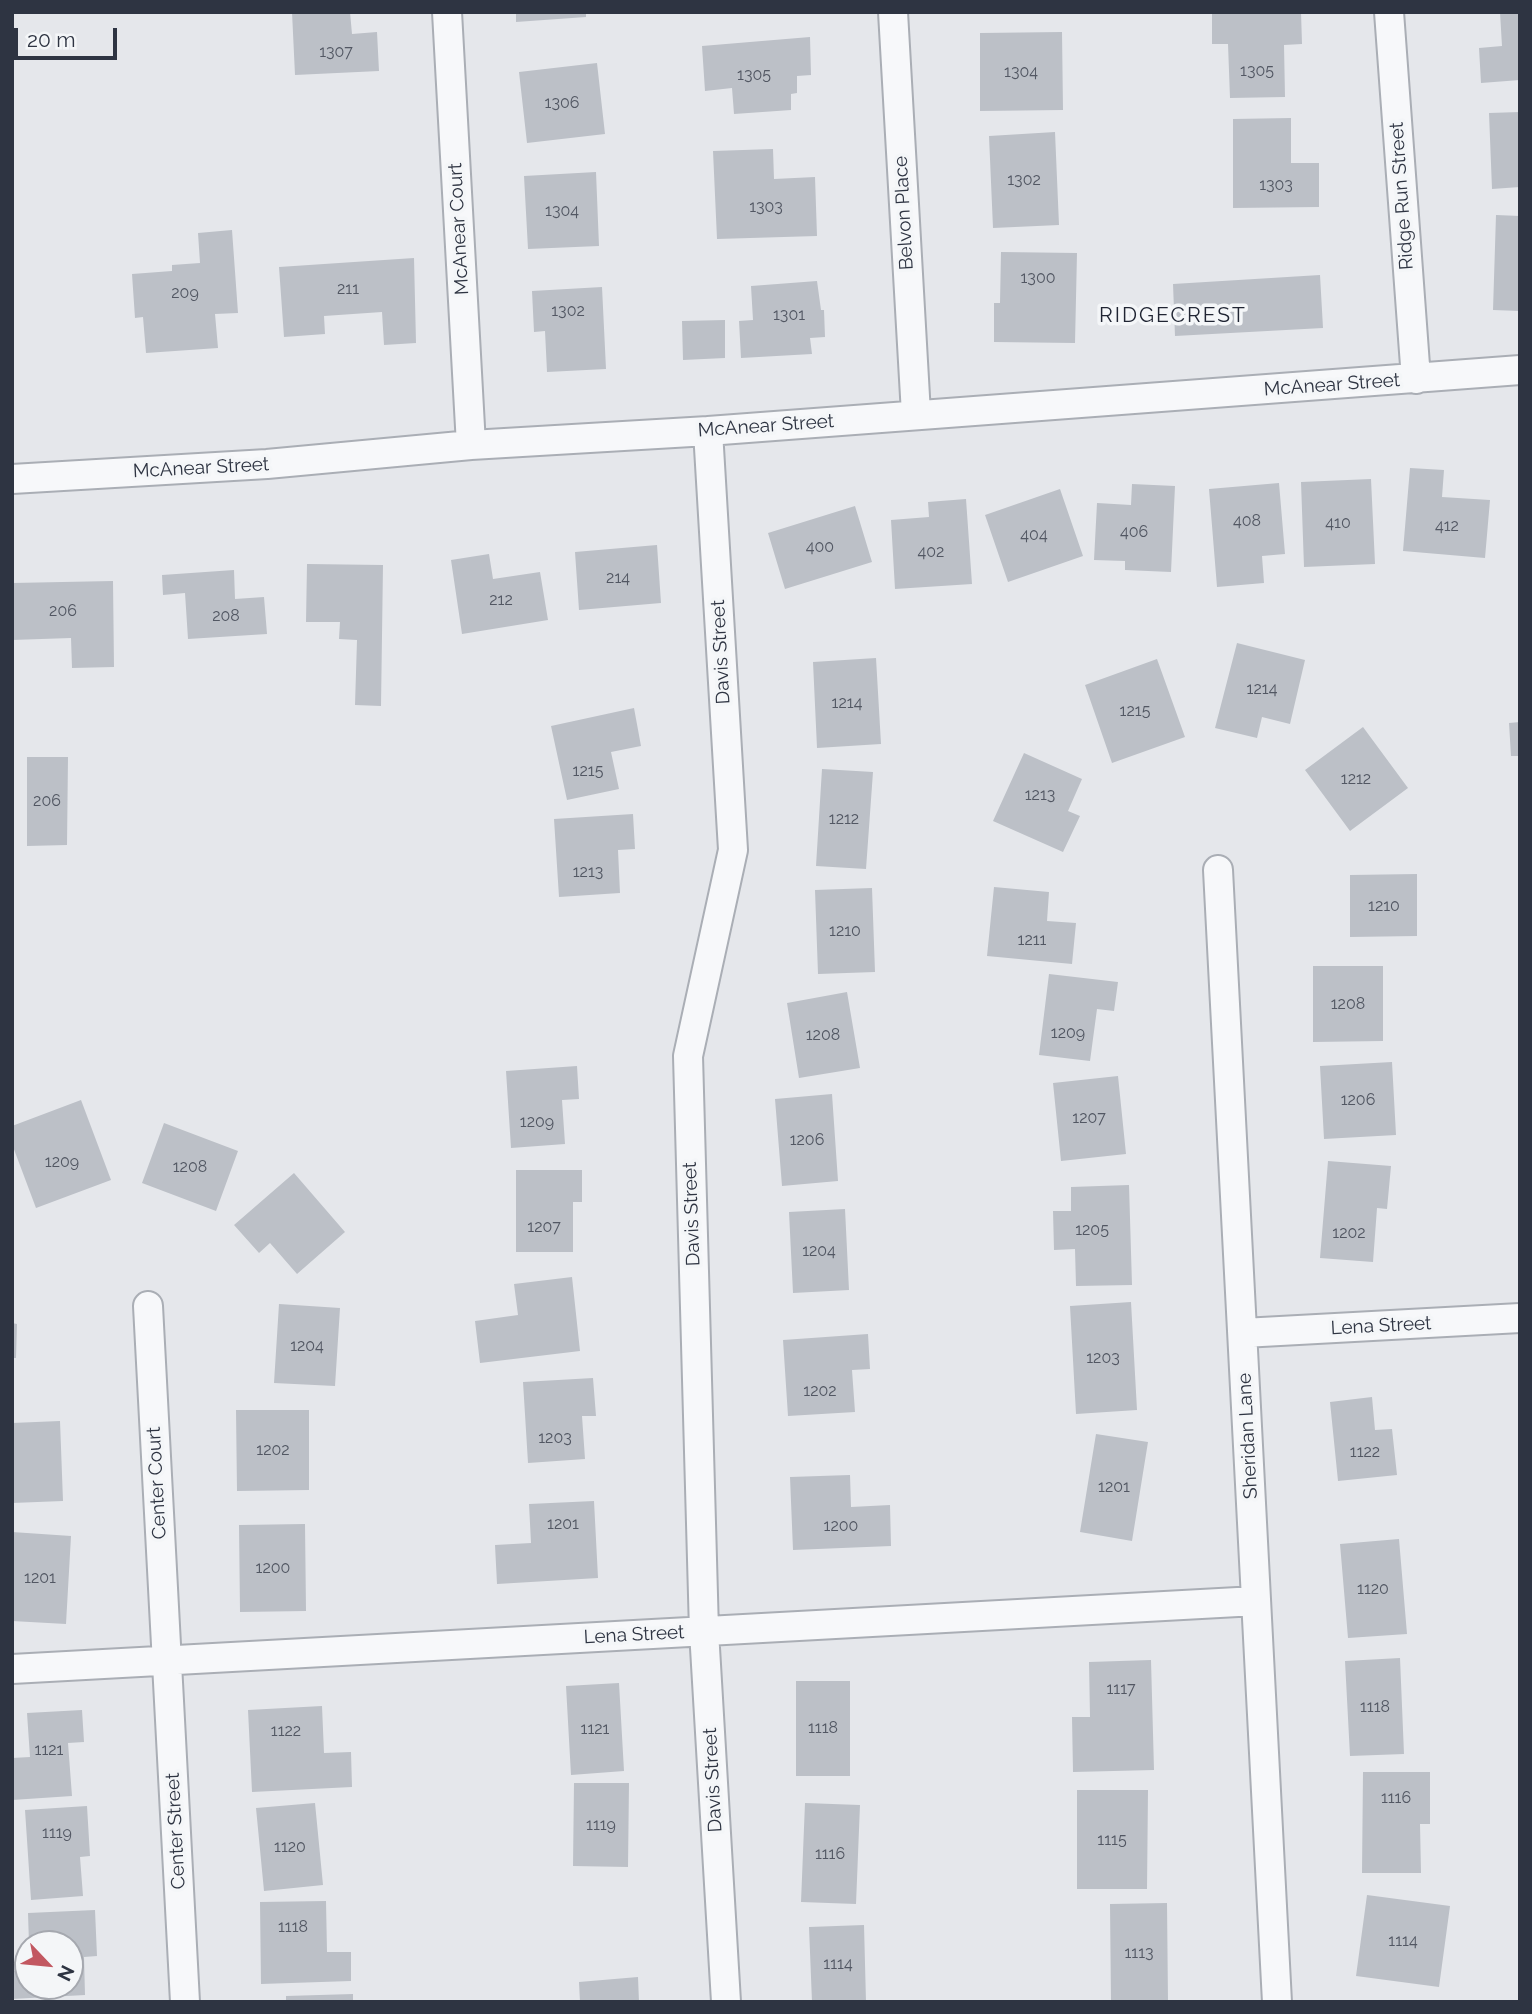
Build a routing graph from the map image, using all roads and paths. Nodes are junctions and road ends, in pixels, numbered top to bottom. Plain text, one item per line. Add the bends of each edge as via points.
1 (447, 12) edge
2 (892, 12) edge
3 (1389, 12) edge
4 (1520, 370) edge
5 (1416, 379) junction
6 (916, 414) junction
7 (708, 431) junction
8 (471, 445) junction
9 (12, 479) edge
10 (1219, 870) dead end
11 (148, 1306) dead end
12 (1520, 1318) edge
13 (1242, 1333) junction
14 (1256, 1601) junction
15 (704, 1631) junction
16 (166, 1660) junction
17 (12, 1669) edge
18 (186, 2002) edge
19 (726, 2002) edge
20 (1277, 2002) edge

1 - 8 street, McAnear Court
2 - 6 street, Belvon Place
3 - 5 street, Ridge Run Street
4 - 5 street, McAnear Street
5 - 6 street, McAnear Street
6 - 7 street, McAnear Street
7 - 8 street, McAnear Street
7 - 15 street, Davis Street via 733,850 688,1056
8 - 9 street, McAnear Street via 267,464
10 - 13 street, Sheridan Lane
11 - 16 street, Center Court
12 - 13 street, Lena Street
13 - 14 street, Sheridan Lane
14 - 15 street, Lena Street
14 - 20 street, Sheridan Lane
15 - 16 street, Lena Street
15 - 19 street, Davis Street
16 - 17 street, Lena Street
16 - 18 street, Center Street

